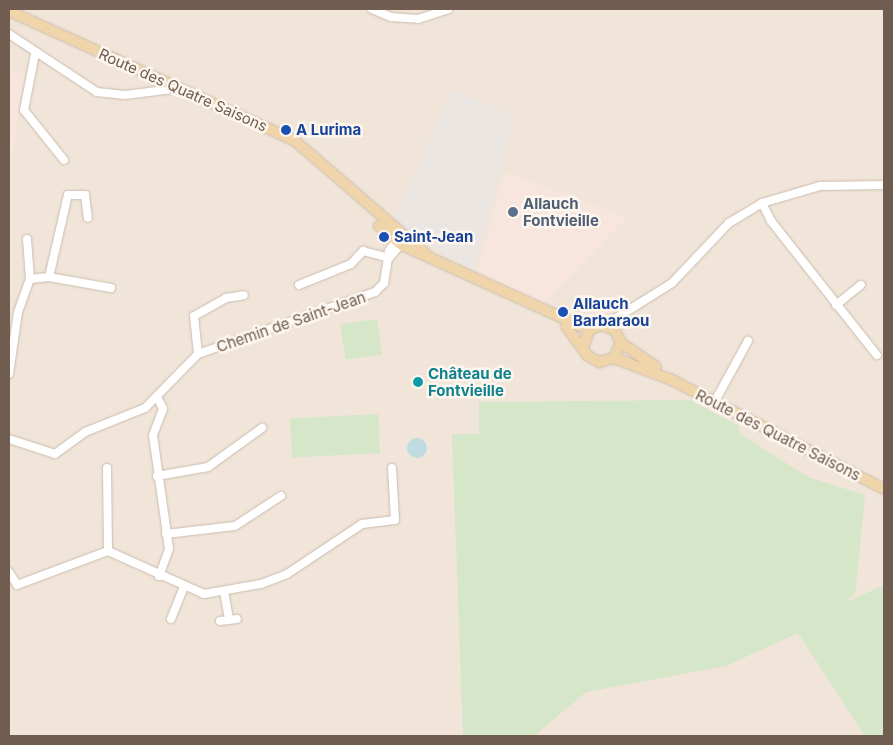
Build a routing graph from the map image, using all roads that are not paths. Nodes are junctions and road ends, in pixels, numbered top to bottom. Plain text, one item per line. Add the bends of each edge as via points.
1 (372, 9) edge
2 (448, 9) edge
3 (9, 11) edge
4 (9, 34) edge
5 (35, 54) junction
6 (181, 88) junction
7 (64, 160) dead end
8 (884, 185) edge
9 (762, 203) junction
10 (88, 218) dead end
11 (27, 239) dead end
12 (400, 241) junction
13 (389, 258) junction
14 (49, 277) junction
15 (30, 279) junction
16 (299, 285) dead end
17 (861, 285) dead end
18 (111, 288) dead end
19 (244, 295) dead end
20 (836, 305) junction
21 (621, 316) junction
22 (558, 319) junction
23 (605, 325) junction
24 (589, 330) junction
25 (620, 338) junction
26 (748, 341) dead end
27 (584, 345) junction
28 (198, 354) junction
29 (877, 355) dead end
30 (614, 358) junction
31 (9, 374) edge
32 (672, 380) junction
33 (158, 397) junction
34 (714, 403) junction
35 (262, 428) dead end
36 (9, 439) edge
37 (107, 468) dead end
38 (392, 468) dead end
39 (158, 476) junction
40 (884, 489) edge
41 (281, 496) dead end
42 (166, 534) junction
43 (108, 551) junction
44 (9, 572) edge
45 (159, 576) junction
46 (184, 586) junction
47 (224, 591) junction
48 (171, 618) dead end
49 (220, 621) dead end

1 - 2 street via 391,17 418,19
3 - 6 main road, Route des Quatre Saisons
4 - 5 street
5 - 6 street via 97,92 125,95
5 - 7 street via 24,110
6 - 12 main road, Route des Quatre Saisons via 294,140 346,186
8 - 9 street via 820,186
9 - 20 street
9 - 21 street via 724,228 672,283
10 - 14 street via 85,195 68,195
11 - 15 street
12 - 13 street, Chemin de Saint-Jean
12 - 22 main road, Route des Quatre Saisons
13 - 16 street via 363,251 351,264
13 - 28 street, Chemin de Saint-Jean via 387,276 375,292
14 - 15 street
14 - 18 street
15 - 31 street via 18,312
17 - 20 street
19 - 28 street via 226,298 194,316 191,320
20 - 29 street
21 - 23 street
21 - 25 street
22 - 24 main road, Route des Quatre Saisons
22 - 27 main road, Route des Quatre Saisons
23 - 24 main road
23 - 25 main road, Route des Quatre Saisons
24 - 27 main road
25 - 30 main road
25 - 32 main road, Route des Quatre Saisons
26 - 34 street
27 - 30 main road, Route des Quatre Saisons via 593,360
28 - 33 street
30 - 32 main road, Route des Quatre Saisons
32 - 34 main road, Route des Quatre Saisons
33 - 36 street via 145,408 85,432 55,454
33 - 39 street via 164,409 153,435
34 - 40 main road, Route des Quatre Saisons
35 - 39 street via 208,467
37 - 43 street
38 - 47 street via 395,520 362,524 312,557 261,584
39 - 42 street
41 - 42 street via 235,526
42 - 45 street via 167,558
43 - 44 street via 17,585
43 - 45 street
45 - 46 street
46 - 47 street via 204,594
46 - 48 street
47 - 49 street via 233,620

